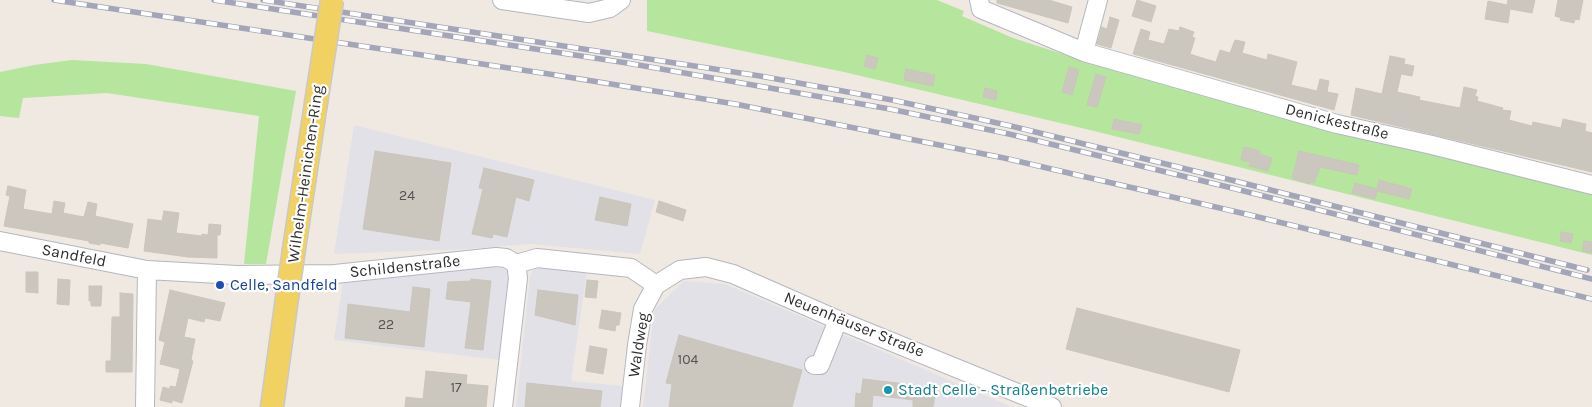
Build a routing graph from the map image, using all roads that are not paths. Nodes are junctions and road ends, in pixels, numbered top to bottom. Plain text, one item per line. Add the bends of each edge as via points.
1 (332, 0) edge
2 (502, 0) edge
3 (621, 0) edge
4 (1098, 0) edge
5 (980, 5) edge
6 (1084, 52) junction
7 (1592, 185) edge
8 (0, 241) edge
9 (516, 264) junction
10 (147, 270) junction
11 (263, 275) joint
12 (650, 281) junction
13 (838, 320) junction
14 (814, 365) dead end
15 (145, 407) edge
16 (272, 407) edge
17 (504, 407) edge
18 (630, 407) edge
19 (1052, 407) edge

1 - 16 main road, Wilhelm-Heinichen-Ring, bridge
2 - 3 street via 576,11 601,11
4 - 6 street
5 - 6 street, Denickestraße
6 - 7 street, Denickestraße via 1337,124
8 - 10 street, Sandfeld
9 - 11 street, Schildenstraße via 496,257 336,274
9 - 12 street, Schildenstraße via 536,258 630,268
9 - 17 street via 518,278
10 - 11 street, Sandfeld
10 - 15 street
12 - 13 street, Neuenhäuser Straße via 680,270 706,267 733,274
12 - 18 street, Waldweg via 637,345
13 - 14 street via 820,365
13 - 19 street, Neuenhäuser Straße

